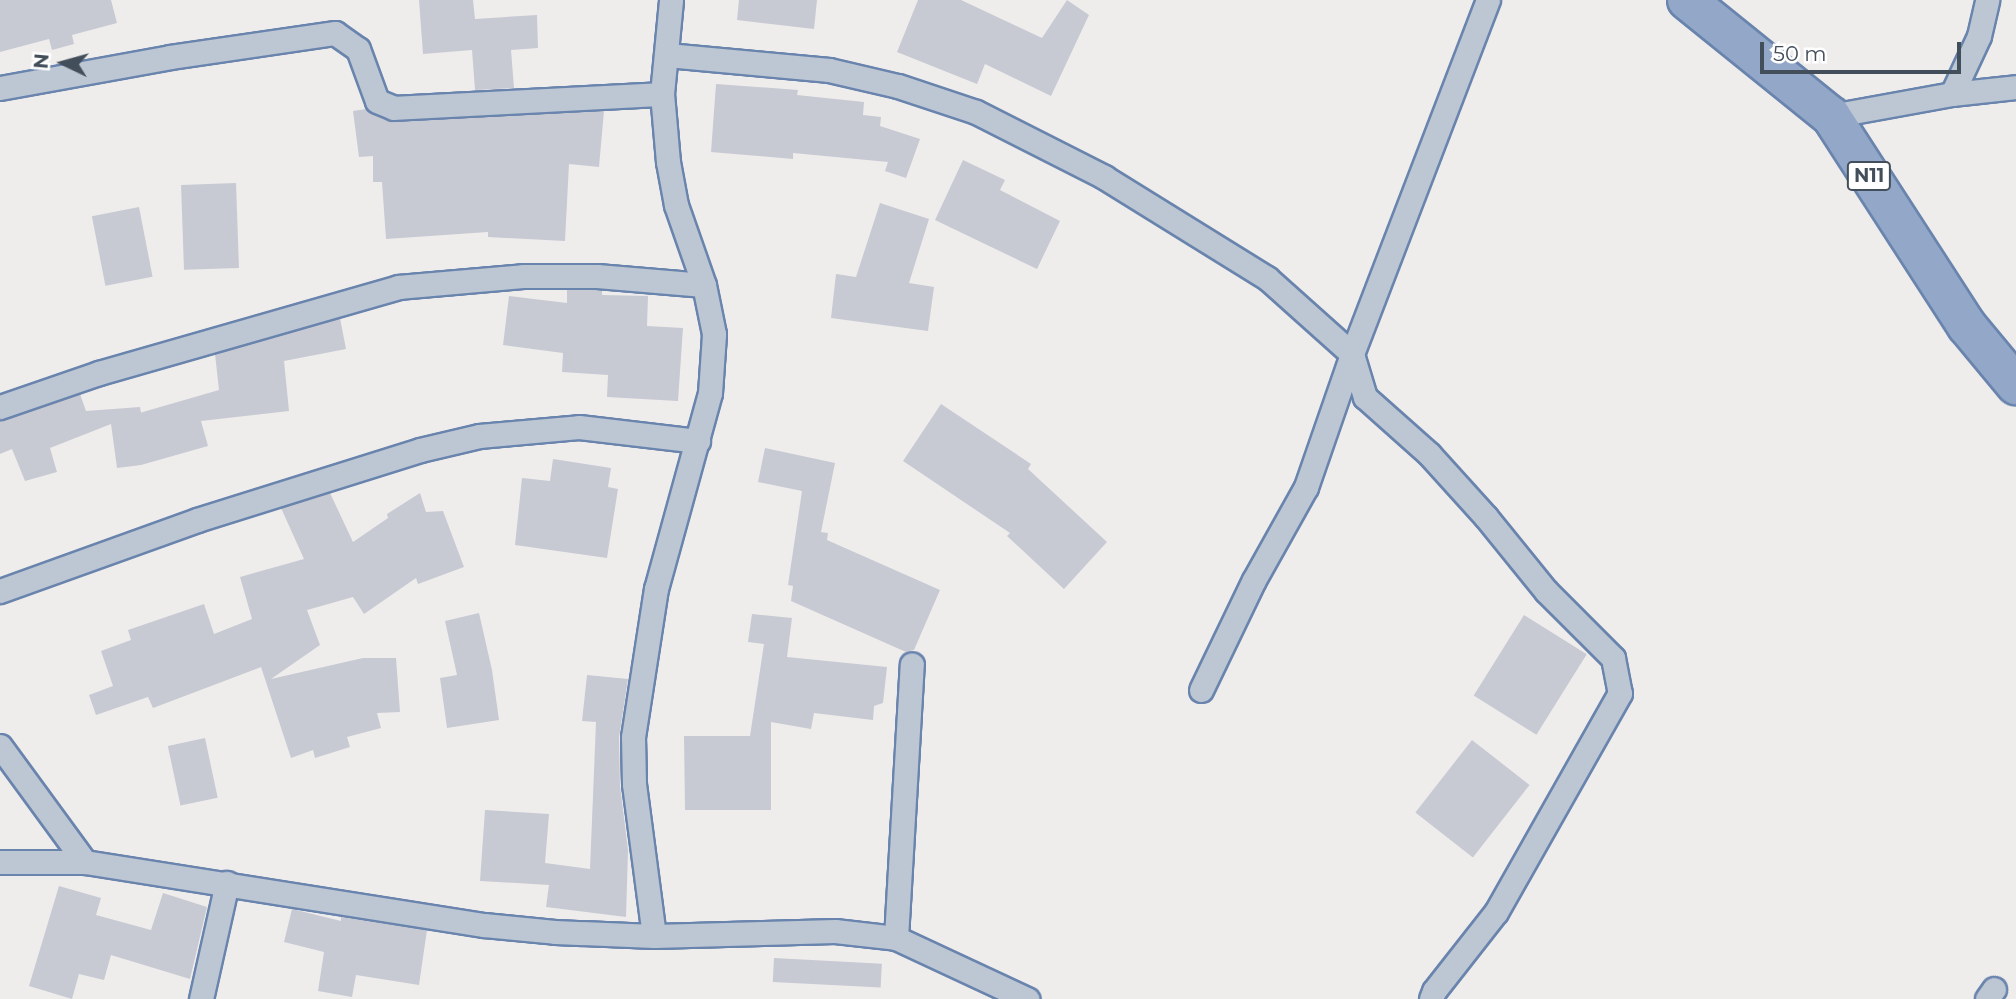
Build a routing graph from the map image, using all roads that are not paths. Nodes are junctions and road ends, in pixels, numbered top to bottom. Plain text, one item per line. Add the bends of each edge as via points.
1 (671, 0) edge
2 (1488, 0) edge
3 (1687, 0) edge
4 (1987, 0) edge
5 (667, 55) junction
6 (2016, 87) edge
7 (0, 88) edge
8 (662, 94) junction
9 (1952, 94) junction
10 (1830, 116) junction
11 (704, 285) junction
12 (1352, 354) junction
13 (2016, 384) edge
14 (0, 407) edge
15 (698, 441) junction
16 (0, 591) edge
17 (912, 664) dead end
18 (1201, 690) dead end
19 (0, 746) edge
20 (0, 862) edge
21 (85, 862) junction
22 (227, 883) junction
23 (654, 936) junction
24 (895, 938) junction
25 (1023, 998) edge
26 (201, 999) edge
27 (1431, 999) edge

1 - 5 street
2 - 12 street
3 - 10 highway, N11
4 - 9 street via 1979,36
5 - 8 street
5 - 12 street via 829,69 976,112 1104,177 1267,278
6 - 9 street
7 - 8 street via 335,33 358,49 377,101 394,108
8 - 11 street via 676,205
9 - 10 street
10 - 13 highway, N11 via 1968,326
11 - 14 street via 597,276 523,276 398,287 99,373
11 - 15 street via 714,334 710,393
12 - 18 street via 1306,487
12 - 27 street via 1366,397 1429,454 1546,591 1613,659 1620,693 1496,912
15 - 16 street via 579,427 479,436 211,516
15 - 23 street via 656,589 633,737 634,784
17 - 24 street
19 - 21 street
20 - 21 street
21 - 22 street
22 - 23 street via 484,925
22 - 26 street
23 - 24 street via 835,931
24 - 25 street

